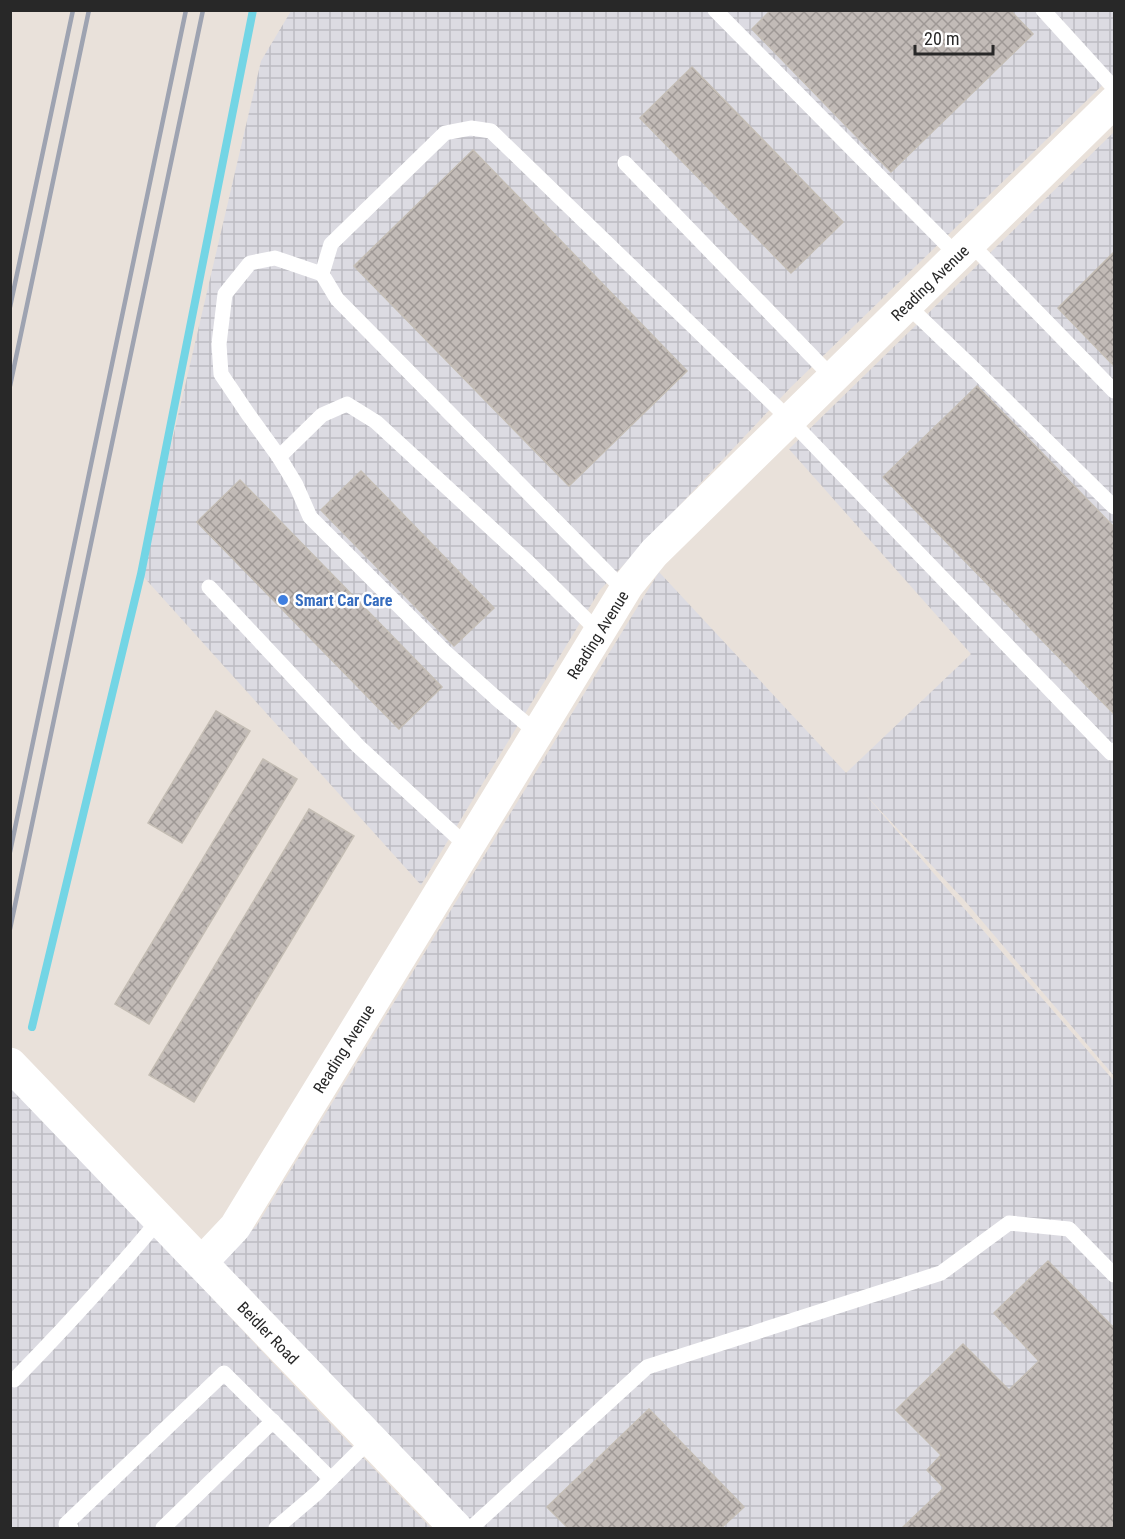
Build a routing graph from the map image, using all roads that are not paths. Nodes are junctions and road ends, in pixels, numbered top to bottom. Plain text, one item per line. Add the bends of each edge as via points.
1 (715, 10) edge
2 (1043, 10) edge
3 (1114, 88) edge
4 (1108, 114) edge
5 (625, 163) dead end
6 (964, 250) junction
7 (322, 274) junction
8 (907, 306) junction
9 (833, 378) junction
10 (1114, 391) edge
11 (790, 420) junction
12 (279, 457) junction
13 (1114, 507) edge
14 (209, 587) dead end
15 (625, 591) junction
16 (599, 632) junction
17 (537, 733) junction
18 (1114, 750) edge
19 (468, 847) junction
20 (10, 1064) edge
21 (159, 1220) junction
22 (201, 1263) junction
23 (1114, 1275) edge
24 (14, 1380) dead end
25 (273, 1421) junction
26 (370, 1440) junction
27 (332, 1479) junction
28 (70, 1528) edge
29 (163, 1528) edge
30 (276, 1528) edge
31 (456, 1528) edge
32 (471, 1528) edge

1 - 6 lane
2 - 3 lane
4 - 6 street, Reading Avenue
5 - 9 lane
6 - 8 street, Reading Avenue
6 - 10 lane
7 - 11 lane via 331,244 445,133 471,128 490,132
7 - 12 lane via 274,258 250,263 225,294 219,344 221,374
7 - 15 lane via 337,299
8 - 9 street, Reading Avenue
8 - 13 lane
9 - 11 street, Reading Avenue
11 - 15 street, Reading Avenue via 654,553
11 - 18 lane via 1110,753
12 - 16 lane via 322,415 347,404 376,422
12 - 17 lane via 310,517 444,651
14 - 19 lane via 358,746
15 - 16 street, Reading Avenue
16 - 17 street, Reading Avenue
17 - 19 street, Reading Avenue
19 - 22 street, Reading Avenue via 235,1227
20 - 21 street, Beidler Road
21 - 22 street, Beidler Road
21 - 24 lane
22 - 26 street, Beidler Road
23 - 32 lane via 1069,1229 1009,1223 941,1273 646,1367
25 - 27 lane
25 - 28 lane via 224,1373 66,1524
25 - 29 lane
26 - 27 lane
26 - 31 street, Beidler Road
27 - 30 lane

